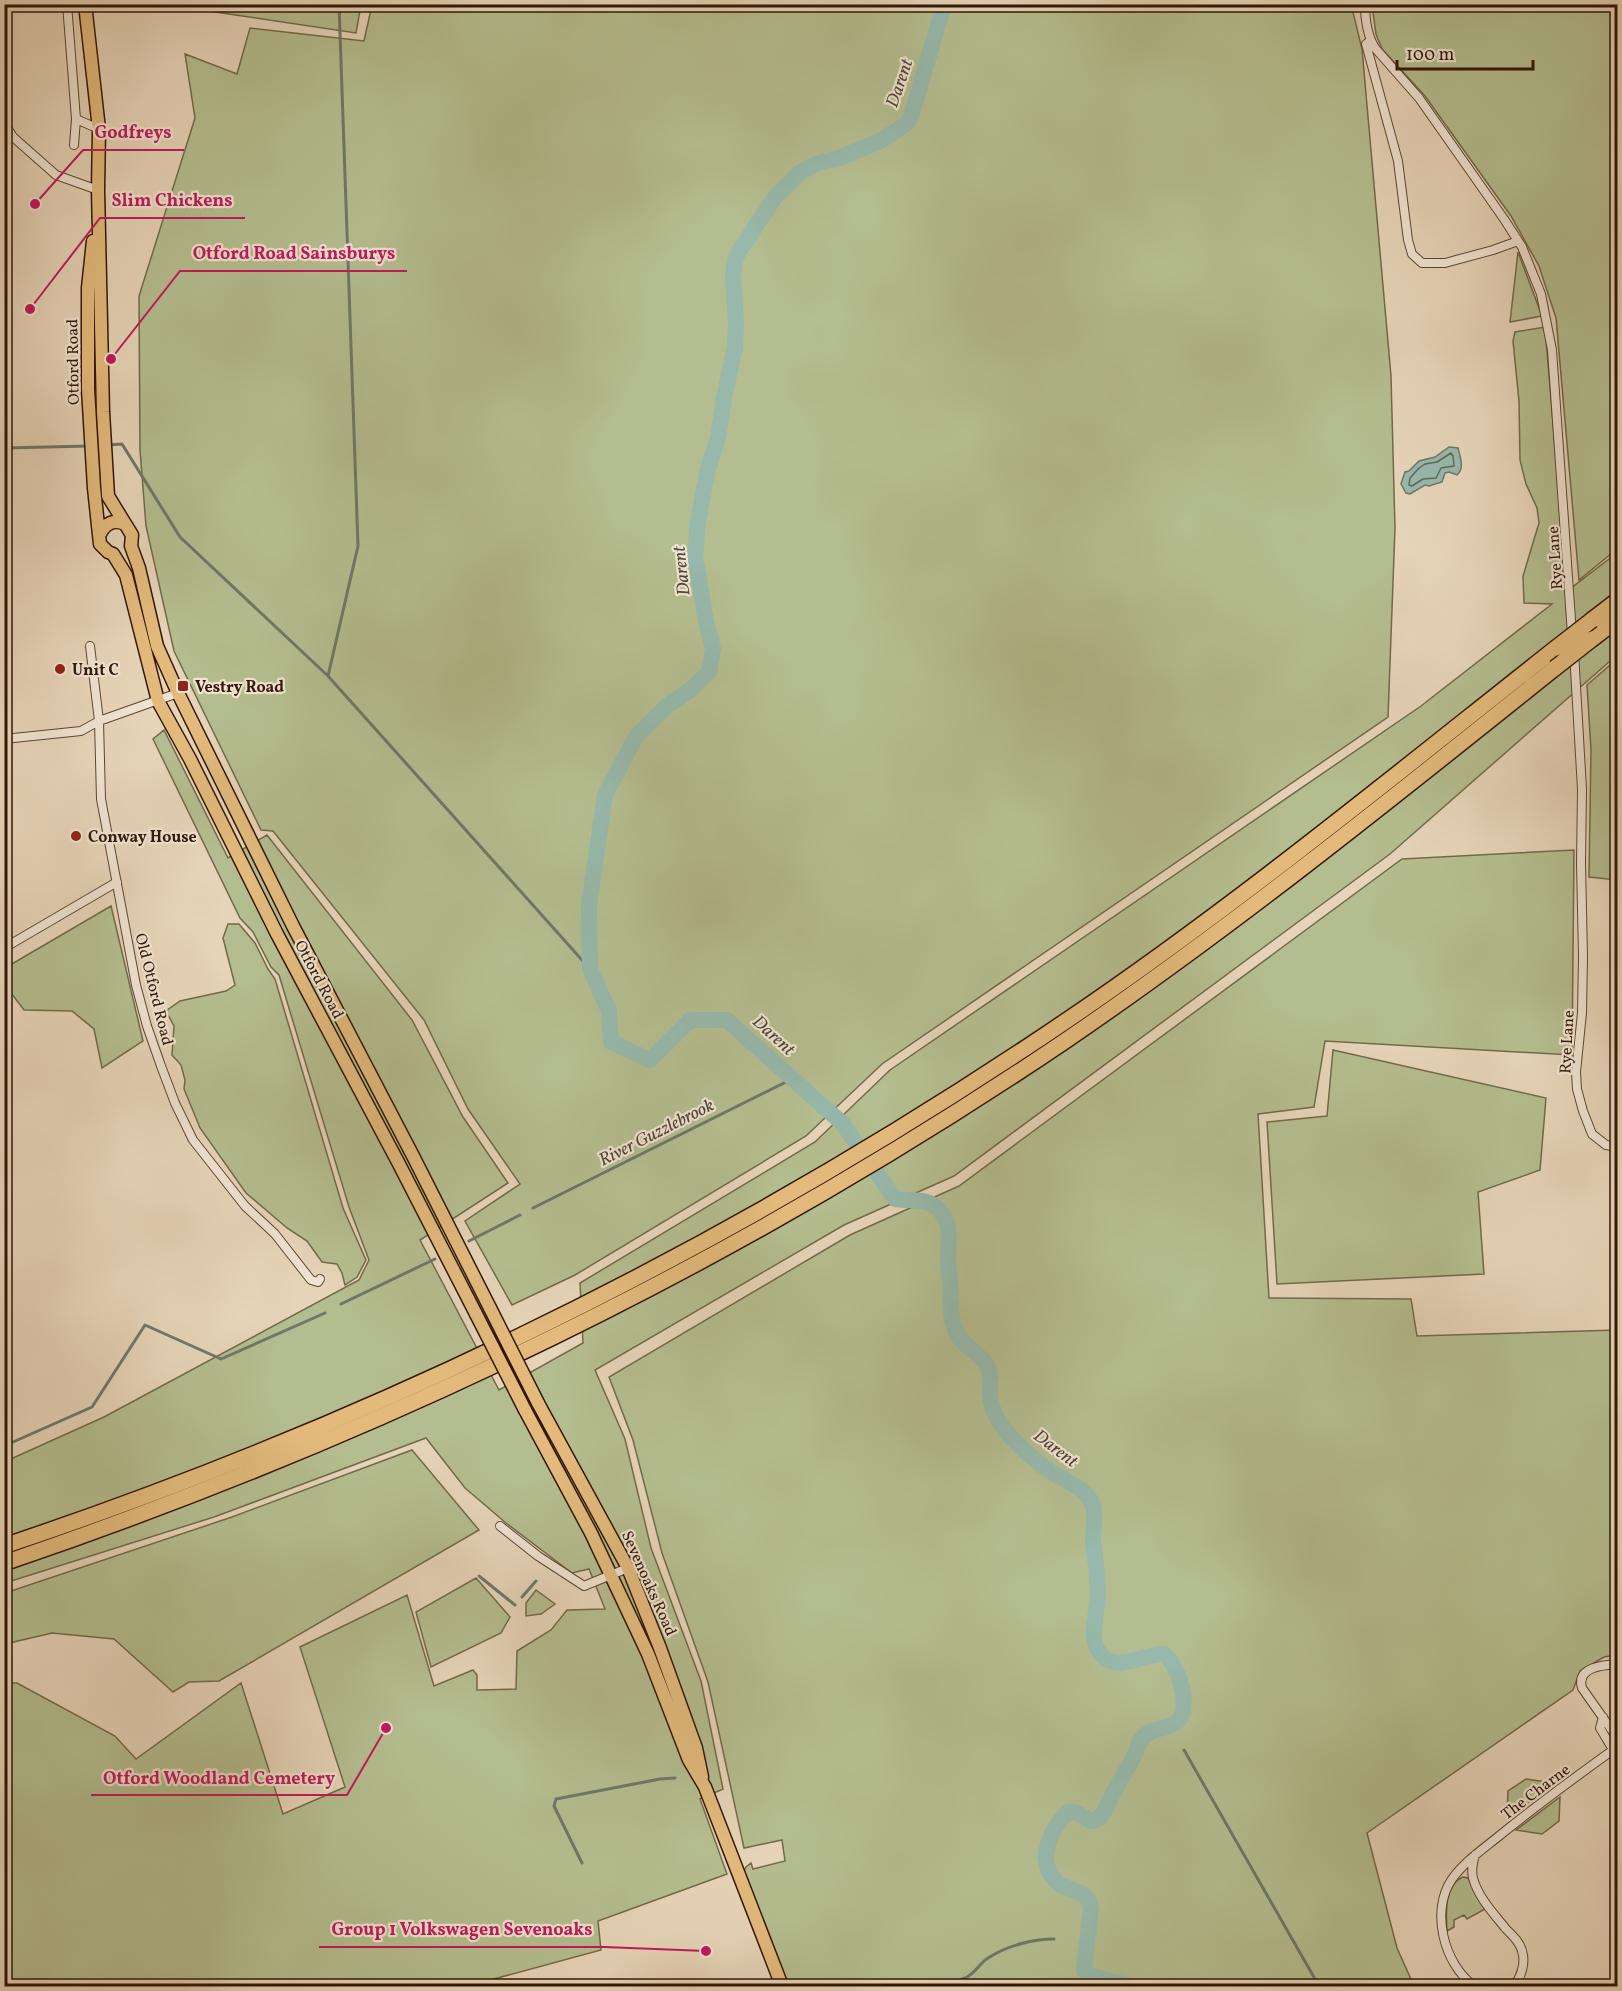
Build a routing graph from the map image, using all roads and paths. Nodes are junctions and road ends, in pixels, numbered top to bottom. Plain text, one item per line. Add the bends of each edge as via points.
1 (67, 4) edge
2 (85, 4) edge
3 (1365, 4) edge
4 (1370, 40) junction
5 (76, 119) junction
6 (4, 123) edge
7 (99, 129) junction
8 (75, 145) dead end
9 (98, 190) junction
10 (1518, 241) junction
11 (125, 524) junction
12 (100, 534) junction
13 (130, 546) junction
14 (113, 554) junction
15 (1617, 600) edge
16 (1617, 619) edge
17 (90, 646) dead end
18 (178, 693) junction
19 (158, 701) junction
20 (99, 721) junction
21 (4, 738) edge
22 (117, 882) junction
23 (4, 948) edge
24 (919, 1126) junction
25 (1617, 1147) edge
26 (824, 1183) junction
27 (320, 1279) dead end
28 (538, 1403) joint
29 (525, 1410) joint
30 (501, 1526) dead end
31 (4, 1546) edge
32 (4, 1563) edge
33 (628, 1568) junction
34 (610, 1574) junction
35 (1617, 1665) edge
36 (1603, 1717) junction
37 (1617, 1738) edge
38 (1612, 1750) junction
39 (1617, 1758) edge
40 (705, 1787) junction
41 (1475, 1855) junction
42 (782, 1986) edge
43 (1474, 1986) edge
44 (1514, 1986) edge

1 - 5 street
2 - 7 main road, Otford Road
3 - 4 street, Rye Lane
4 - 10 street, Rye Lane via 1419,98
4 - 10 street via 1366,44 1398,161 1412,254 1422,262 1444,263
5 - 7 street
5 - 8 street
6 - 9 street via 13,137 56,175
7 - 9 main road, Otford Road
9 - 11 main road, Otford Road via 108,496
9 - 12 main road, Otford Road via 88,288 88,389
10 - 25 street, Rye Lane via 1541,294 1552,350 1577,693 1583,930 1577,1089 1592,1134 1606,1145
11 - 12 main road via 110,523
11 - 13 main road, Otford Road via 132,535
12 - 14 main road, Otford Road via 103,549
13 - 14 main road via 121,554
13 - 18 main road, Otford Road via 157,646
14 - 19 main road, Otford Road via 126,575
15 - 24 highway, bridge via 1220,912
16 - 24 highway, bridge via 1195,949 1063,1042
17 - 20 street, Old Otford Road
18 - 19 street
18 - 28 main road, Otford Road, bridge
19 - 20 street
19 - 29 main road, Otford Road, bridge
20 - 21 street via 81,731
20 - 22 street, Old Otford Road via 101,798
22 - 23 street
22 - 27 street, Old Otford Road via 147,1026 193,1140 311,1281
24 - 26 highway
26 - 31 highway via 556,1320 422,1383 219,1469
26 - 32 highway via 736,1242 627,1301 430,1396 222,1484
28 - 33 main road, Sevenoaks Road
29 - 34 main road, Sevenoaks Road
30 - 34 street via 584,1586
33 - 34 street
33 - 40 main road, Sevenoaks Road via 696,1748
34 - 40 main road, Sevenoaks Road via 648,1654 689,1760
35 - 36 street via 1590,1670 1581,1679 1582,1688
36 - 37 street
36 - 38 street via 1600,1728
38 - 39 street
38 - 41 street, The Charne
40 - 42 main road, Sevenoaks Road
41 - 43 street, The Charne via 1453,1877 1442,1900 1442,1931 1447,1948 1461,1974
41 - 44 street via 1472,1876 1477,1887 1522,1951 1523,1966

